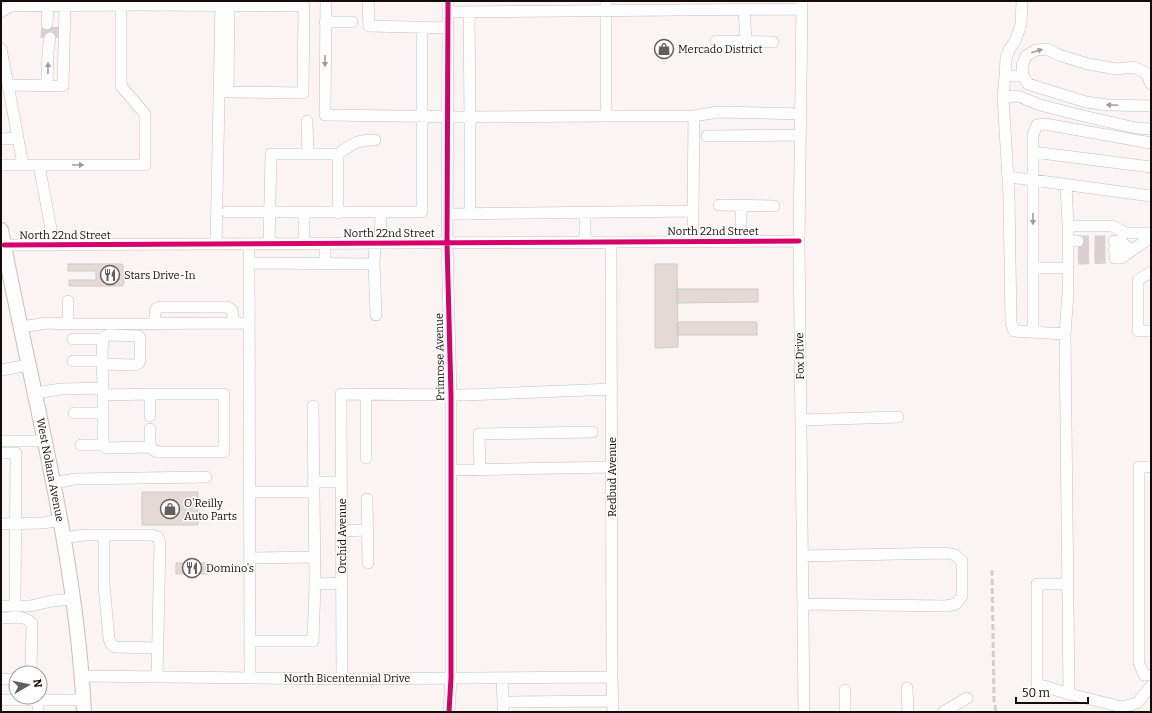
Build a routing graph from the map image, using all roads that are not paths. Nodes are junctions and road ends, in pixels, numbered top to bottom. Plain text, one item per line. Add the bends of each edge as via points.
1 (326, 1) edge
2 (368, 1) edge
3 (1022, 1) edge
4 (121, 3) edge
5 (264, 3) edge
6 (224, 4) edge
7 (802, 5) edge
8 (65, 6) junction
9 (448, 6) edge
10 (606, 6) edge
11 (744, 10) junction
12 (1, 12) edge
13 (469, 12) junction
14 (325, 22) junction
15 (352, 22) dead end
16 (422, 28) junction
17 (448, 28) junction
18 (48, 38) tunnel mouth
19 (716, 41) dead end
20 (746, 41) junction
21 (773, 42) dead end
22 (1, 49) edge
23 (1005, 76) junction
24 (1023, 76) junction
25 (1151, 84) edge
26 (8, 85) junction
27 (47, 85) junction
28 (1003, 97) junction
29 (1151, 106) edge
30 (800, 114) junction
31 (422, 116) junction
32 (606, 116) junction
33 (694, 116) junction
34 (448, 117) junction
35 (470, 117) junction
36 (308, 121) dead end
37 (1151, 129) edge
38 (800, 135) junction
39 (707, 136) dead end
40 (18, 138) junction
41 (1, 139) edge
42 (375, 140) dead end
43 (1151, 143) edge
44 (1033, 152) junction
45 (308, 154) junction
46 (338, 154) junction
47 (1, 165) edge
48 (23, 165) junction
49 (39, 165) junction
50 (1151, 167) edge
51 (1008, 177) junction
52 (1033, 180) junction
53 (1066, 185) junction
54 (1151, 196) edge
55 (718, 205) dead end
56 (741, 205) junction
57 (774, 206) dead end
58 (227, 212) dead end
59 (381, 212) junction
60 (693, 212) junction
61 (270, 213) junction
62 (304, 213) junction
63 (338, 213) junction
64 (586, 213) junction
65 (448, 214) junction
66 (470, 214) junction
67 (1068, 226) junction
68 (1, 230) edge
69 (1151, 233) edge
70 (1151, 237) edge
71 (693, 241) junction
72 (741, 241) junction
73 (799, 241) junction
74 (585, 242) junction
75 (611, 242) junction
76 (325, 243) junction
77 (377, 243) junction
78 (448, 243) junction
79 (216, 244) junction
80 (249, 244) junction
81 (270, 244) junction
82 (304, 244) junction
83 (4, 245) junction
84 (54, 245) junction
85 (1131, 250) junction
86 (1072, 253) junction
87 (249, 263) junction
88 (325, 263) junction
89 (374, 264) junction
90 (1033, 268) junction
91 (1151, 272) edge
92 (68, 301) dead end
93 (182, 307) junction
94 (207, 307) junction
95 (376, 315) dead end
96 (182, 323) junction
97 (207, 323) junction
98 (234, 323) junction
99 (249, 323) junction
100 (68, 324) junction
101 (155, 324) junction
102 (21, 327) junction
103 (1151, 331) edge
104 (1033, 332) junction
105 (1065, 334) junction
106 (73, 339) dead end
107 (103, 339) junction
108 (73, 361) dead end
109 (102, 363) junction
110 (29, 365) junction
111 (1, 370) edge
112 (612, 389) junction
113 (103, 391) junction
114 (35, 393) junction
115 (150, 394) junction
116 (366, 394) junction
117 (451, 394) junction
118 (313, 406) dead end
119 (74, 413) dead end
120 (103, 413) junction
121 (150, 416) dead end
122 (898, 417) dead end
123 (801, 420) junction
124 (150, 429) dead end
125 (592, 432) dead end
126 (1, 441) edge
127 (45, 441) junction
128 (81, 445) dead end
129 (104, 445) junction
130 (150, 448) junction
131 (1, 453) edge
132 (366, 458) dead end
133 (612, 467) junction
134 (1151, 467) edge
135 (451, 470) junction
136 (480, 470) junction
137 (206, 477) dead end
138 (342, 482) junction
139 (53, 483) junction
140 (314, 487) junction
141 (250, 492) junction
142 (367, 499) dead end
143 (60, 520) junction
144 (1, 524) edge
145 (16, 524) junction
146 (367, 530) junction
147 (342, 531) junction
148 (104, 535) junction
149 (63, 538) junction
150 (802, 556) junction
151 (314, 557) junction
152 (250, 558) junction
153 (368, 563) dead end
154 (342, 583) junction
155 (315, 584) junction
156 (1067, 584) junction
157 (72, 599) junction
158 (803, 604) junction
159 (1, 606) edge
160 (15, 606) junction
161 (1, 618) edge
162 (250, 641) junction
163 (158, 648) junction
164 (31, 665) edge
165 (1151, 675) edge
166 (82, 676) junction
167 (157, 677) junction
168 (612, 677) junction
169 (250, 678) junction
170 (451, 678) junction
171 (502, 678) junction
172 (342, 679) junction
173 (1151, 686) edge
174 (907, 688) dead end
175 (845, 690) dead end
176 (1069, 694) junction
177 (967, 698) dead end
178 (48, 701) edge
179 (83, 706) edge
180 (613, 706) edge
181 (503, 707) edge
182 (449, 712) edge
183 (804, 712) edge
184 (845, 712) edge
185 (908, 712) edge
186 (943, 712) edge

1 - 14 street
2 - 16 street via 368,26
3 - 23 street via 1021,24 1006,58
4 - 6 street
4 - 8 street
49 -> 4 street via 145,165 145,114 121,86
5 - 6 street
5 - 6 street via 304,6 303,92 228,92
6 - 79 street
7 - 11 street
7 - 30 street, Fox Drive
8 - 12 street via 48,19 10,6
8 - 27 street via 63,86
9 - 13 street
9 - 17 street, Primrose Avenue
10 - 11 street
10 - 13 street
10 - 32 street
11 - 20 street
13 - 35 street
14 - 15 street
14 -> 31 street via 325,115
16 - 17 street
16 - 31 street
17 - 34 street, Primrose Avenue
27 -> 18 street
19 - 20 street
20 - 21 street
22 - 26 street
23 - 24 street
23 - 28 street
24 -> 25 street via 1022,66 1026,56 1036,50 1047,48 1059,55 1088,64 1116,69 1134,67 1146,73
29 -> 24 street via 1086,102 1028,84
26 - 27 street
26 - 40 street
28 - 37 street via 1018,96 1040,105 1090,118
28 - 51 street
30 - 33 street via 718,112
30 - 38 street, Fox Drive
31 - 34 street
31 - 59 street via 422,212
32 - 33 street
32 - 35 street
33 - 60 street
34 - 35 street
34 - 65 street, Primrose Avenue
35 - 66 street
36 - 45 street
38 - 39 street
38 - 73 street, Fox Drive
40 - 41 street
40 - 48 street
42 - 46 street via 364,139
43 - 44 street via 1045,124 1037,125
44 - 50 street
44 - 52 street
45 - 46 street
45 - 61 street via 271,154
46 - 63 street
47 - 48 street
48 - 49 street
49 - 84 street
51 - 52 street
51 - 104 street via 1012,323 1014,331
52 - 53 street
52 -> 90 street
53 - 54 street
53 - 67 street
55 - 56 street
56 - 57 street
56 - 72 street
58 - 61 street
59 - 63 street
59 - 77 street
60 - 64 street
60 - 71 street
61 - 62 street
61 - 81 street
62 - 63 street
62 - 82 street
64 - 66 street
64 - 74 street
65 - 66 street
65 - 78 street, Primrose Avenue
67 - 69 street via 1112,226 1126,233
67 - 86 street
68 - 83 main road, West Nolana Avenue
70 - 85 street
71 - 72 street, North 22nd Street
71 - 75 street, North 22nd Street
72 - 73 street, North 22nd Street
73 - 123 street, Fox Drive
74 - 75 street, North 22nd Street
74 - 78 street, North 22nd Street
75 - 112 street, Redbud Avenue
76 - 77 street, North 22nd Street
76 - 82 street, North 22nd Street
76 - 88 street
77 - 78 street, North 22nd Street
77 - 89 street
78 - 117 street, Primrose Avenue
79 - 80 street, North 22nd Street
79 - 84 street, North 22nd Street
80 - 81 street, North 22nd Street
80 - 87 street
81 - 82 street, North 22nd Street
83 - 84 street, North 22nd Street
83 - 102 main road, West Nolana Avenue
85 - 85 street via 1120,240 1114,250 1121,258
86 - 90 street
86 - 105 street
87 - 88 street
87 - 99 street
88 - 89 street
89 - 95 street
90 - 104 street
91 - 103 street via 1138,280 1138,331
92 - 100 street
93 - 94 street
93 - 96 street
93 - 101 street via 156,309
94 - 97 street
94 - 98 street via 232,310
96 - 97 street
96 - 101 street
97 - 98 street
98 - 99 street
99 - 141 street
100 - 101 street
100 - 102 street via 47,322
102 - 110 main road, West Nolana Avenue
104 - 105 street
105 - 156 street
106 - 107 street
107 - 109 street
107 - 109 street via 108,335 139,336 140,360 135,364
108 - 109 street
109 - 113 street
110 - 111 street
110 - 114 main road, West Nolana Avenue
112 - 117 street
112 - 133 street, Redbud Avenue
113 - 114 street via 61,389
113 - 115 street
113 - 120 street
114 - 127 main road, West Nolana Avenue
115 - 121 street
115 - 130 street via 224,394 224,452 157,452
116 - 117 street
116 - 132 street
116 - 138 street, Orchid Avenue via 341,394
117 - 135 street, Primrose Avenue
118 - 140 street
119 - 120 street
120 - 129 street
122 - 123 street
123 - 150 street, Fox Drive
124 - 130 street
125 - 136 street via 479,434
126 - 127 street
127 - 139 main road, West Nolana Avenue
128 - 129 street
129 - 130 street via 107,448
131 - 145 street via 16,453
133 - 136 street
133 - 168 street, Redbud Avenue
134 - 165 street via 1139,467 1140,664 1144,675
135 - 136 street
135 - 170 street, Primrose Avenue
137 - 139 street via 75,479
138 - 140 street
138 - 147 street, Orchid Avenue
139 - 143 main road, West Nolana Avenue
140 - 141 street
140 - 151 street
141 - 152 street
142 - 146 street
143 - 145 street
143 - 149 main road, West Nolana Avenue
144 - 145 street
145 - 160 street
146 - 147 street
146 - 153 street
147 - 154 street, Orchid Avenue
148 - 149 street
148 - 163 street via 104,586 111,644 115,647
148 - 163 street via 152,535 158,538
149 - 157 main road, West Nolana Avenue
150 - 158 street, Fox Drive
150 - 158 street via 946,553 955,554 962,561 962,596 956,604
151 - 152 street
151 - 155 street
152 - 162 street
154 - 155 street
154 - 172 street, Orchid Avenue
155 - 162 street via 314,642
156 - 176 street
156 - 176 street via 1037,584 1036,684
157 - 160 street
157 - 166 main road, West Nolana Avenue
158 - 183 street, Fox Drive
159 - 160 street
161 - 164 street via 30,620
162 - 169 street
163 - 167 street
166 - 167 street, North Bicentennial Drive
166 - 179 main road, West Nolana Avenue
167 - 169 street, North Bicentennial Drive
168 - 171 street, North Bicentennial Drive
168 - 180 street, Redbud Avenue
169 - 172 street, North Bicentennial Drive
170 - 171 street, North Bicentennial Drive
170 - 172 street, North Bicentennial Drive
170 - 182 street, Primrose Avenue
171 - 181 street
173 - 176 street via 1137,703 1122,707
174 - 185 street
175 - 184 street
177 - 186 street
178 - 179 street
180 - 181 street

